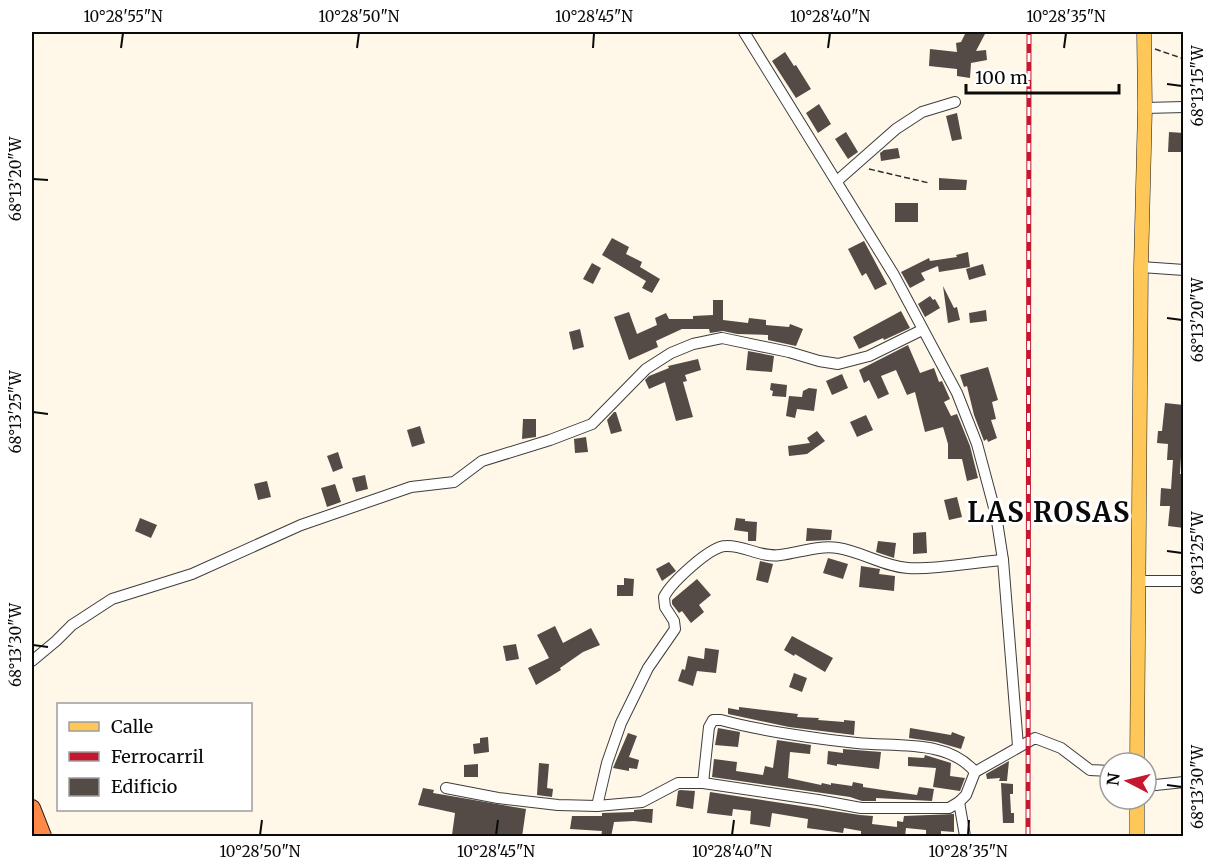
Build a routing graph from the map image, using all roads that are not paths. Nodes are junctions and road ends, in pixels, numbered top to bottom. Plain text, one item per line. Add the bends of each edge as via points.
1 (744, 32) edge
2 (1144, 37) edge
3 (955, 102) dead end
4 (1145, 108) junction
5 (1184, 108) edge
6 (837, 181) junction
7 (1141, 267) junction
8 (1184, 270) edge
9 (922, 330) junction
10 (1003, 560) junction
11 (1139, 581) junction
12 (1184, 582) edge
13 (32, 661) edge
14 (1018, 746) junction
15 (1137, 751) edge
16 (1098, 770) edge
17 (975, 772) junction
18 (1184, 782) edge
19 (703, 783) junction
20 (1158, 785) edge
21 (446, 788) dead end
22 (959, 802) junction
23 (597, 806) junction
24 (32, 808) edge
25 (1137, 811) edge
26 (43, 837) edge
27 (965, 837) edge
28 (1137, 837) edge

1 - 6 street
2 - 4 main road
3 - 6 street via 922,112 896,129
4 - 5 street
4 - 7 main road
6 - 9 street
7 - 8 street
7 - 11 main road
9 - 10 street via 957,393 977,444 996,515
9 - 13 street via 868,356 838,364 722,338 693,344 646,369 592,424 482,461 454,482 411,487 301,525 192,574 112,599 72,625
10 - 14 street
10 - 23 street via 915,568 886,565 836,548 778,556 724,546 708,554 664,597 675,629 648,668 621,723
11 - 12 street
11 - 15 main road
14 - 16 street via 1035,738 1060,748 1090,770
14 - 17 street
17 - 19 street via 963,760 933,750 778,733 713,720
17 - 22 street
18 - 20 street
19 - 22 street via 861,808 949,808
19 - 23 street via 678,783 642,802
21 - 23 street via 538,803
22 - 27 street
24 - 26 highway
25 - 28 main road

